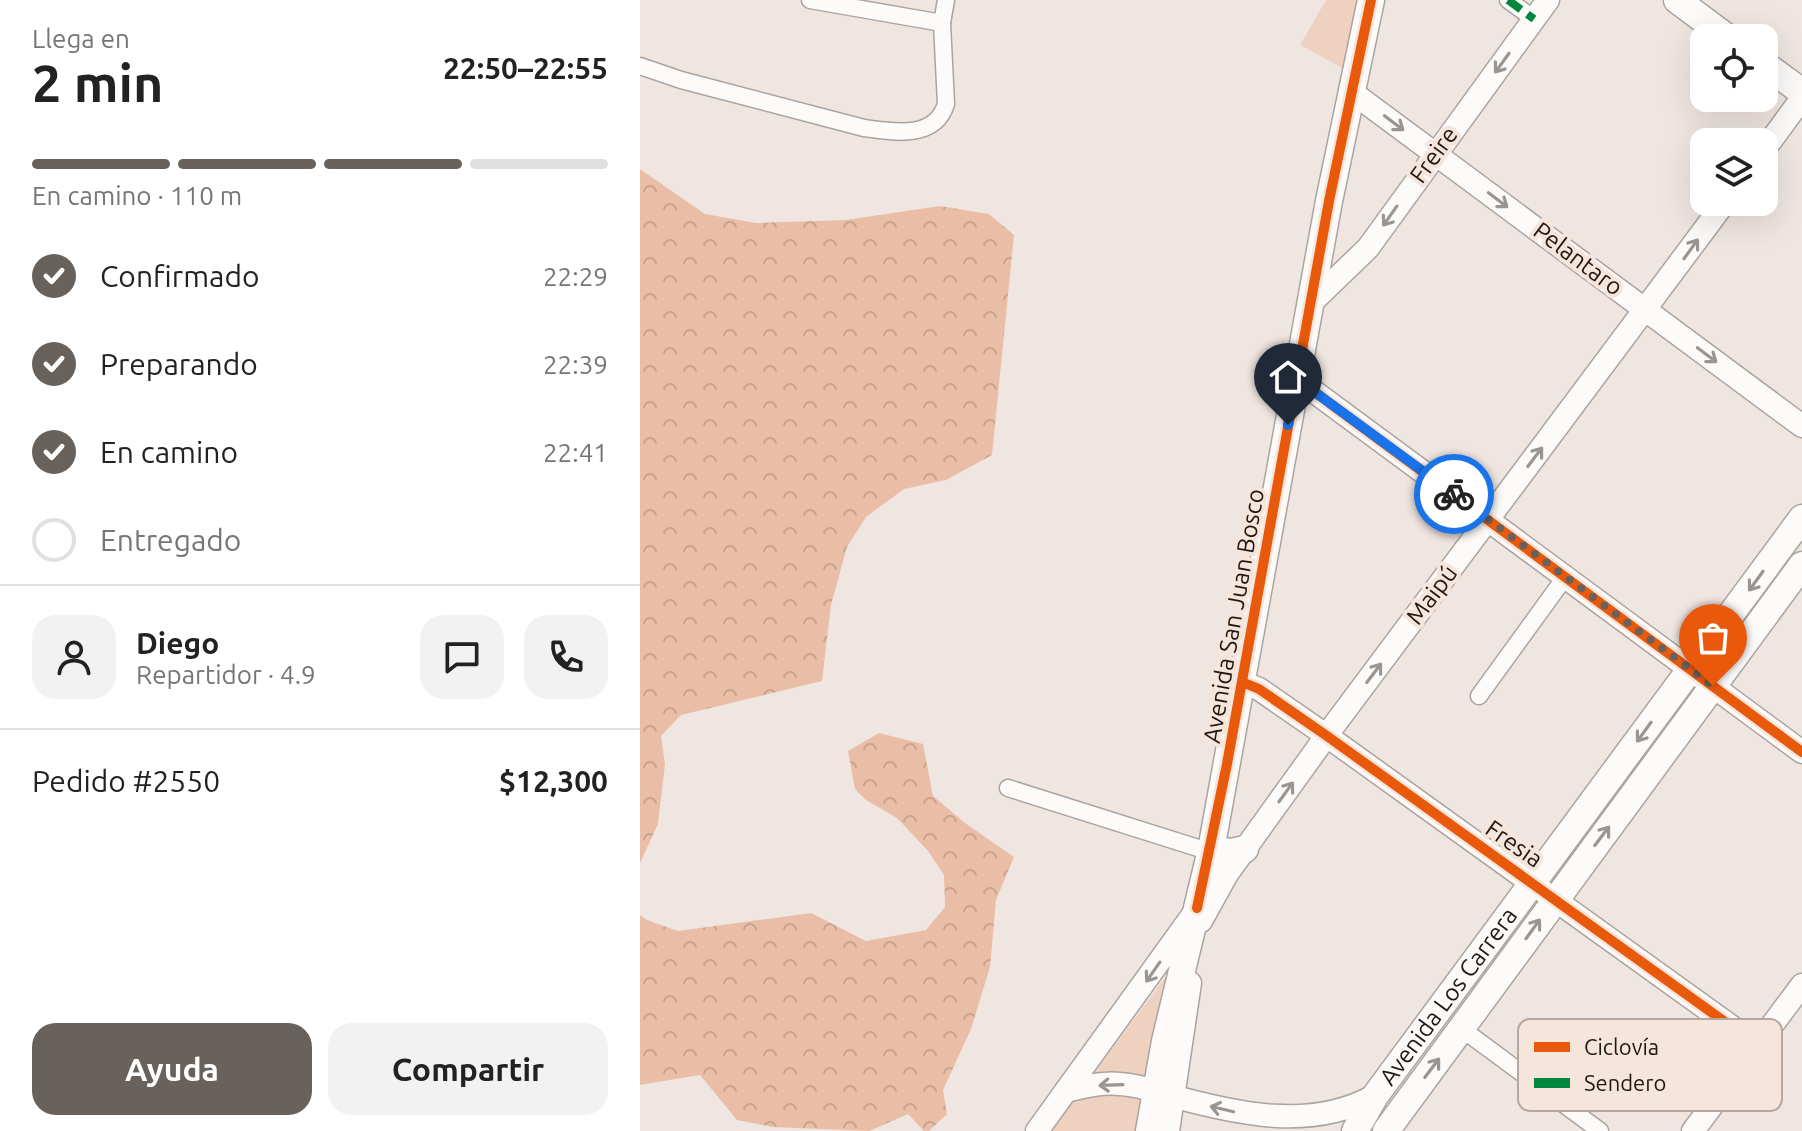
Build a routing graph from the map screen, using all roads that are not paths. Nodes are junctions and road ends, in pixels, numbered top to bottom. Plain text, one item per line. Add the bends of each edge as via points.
1 (810, 0) edge
2 (946, 0) edge
3 (1371, 0) edge
4 (1508, 0) edge
5 (1548, 0) edge
6 (1677, 0) edge
7 (1534, 19) junction
8 (942, 23) junction
9 (1709, 24) edge
10 (640, 66) edge
11 (1778, 75) edge
12 (1353, 93) junction
13 (1802, 95) edge
14 (1778, 130) edge
15 (1435, 153) junction
16 (1715, 216) edge
17 (1312, 302) junction
18 (1646, 310) junction
19 (1297, 379) junction
20 (1802, 426) edge
21 (1802, 518) edge
22 (1488, 520) junction
23 (1802, 565) edge
24 (1566, 576) junction
25 (1691, 669) junction
26 (1242, 682) junction
27 (1713, 686) junction
28 (1479, 696) dead end
29 (1327, 736) junction
30 (1802, 752) edge
31 (1008, 788) dead end
32 (1245, 849) junction
33 (1211, 850) junction
34 (1534, 883) junction
35 (1555, 899) junction
36 (1200, 912) junction
37 (1802, 985) edge
38 (1721, 1019) edge
39 (1776, 1019) edge
40 (1462, 1029) junction
41 (1518, 1070) edge
42 (1066, 1091) junction
43 (1165, 1094) junction
44 (1363, 1111) edge
45 (1573, 1111) edge
46 (1708, 1111) edge
47 (1037, 1131) edge
48 (1149, 1131) edge
49 (1168, 1131) edge
50 (1343, 1131) edge
51 (1386, 1131) edge
52 (1600, 1131) edge
53 (1693, 1131) edge

1 - 8 street
2 - 8 street
3 - 12 main road, Avenida San Juan Bosco
4 - 7 street
5 - 7 main road, Freire
6 - 9 main road
7 -> 15 main road, Freire
8 - 10 street via 946,104 933,125 915,131 843,123
11 - 13 main road
12 -> 15 main road, Pelantaro
12 - 17 main road, Avenida San Juan Bosco
13 - 14 main road
15 -> 17 main road, Freire via 1362,254
15 -> 18 main road, Pelantaro
18 -> 16 main road, Maipú
17 - 19 main road, Avenida San Juan Bosco
18 -> 20 main road, Pelantaro
22 -> 18 main road, Maipú
19 - 22 main road
19 - 26 main road, Avenida San Juan Bosco
21 -> 25 main road, Avenida Los Carrera
22 - 24 main road
29 -> 22 main road, Maipú
23 - 27 main road, Avenida Los Carrera
24 - 25 main road
24 - 28 street
25 - 27 main road
25 -> 34 main road, Avenida Los Carrera
26 - 29 main road, Fresia
26 - 33 main road, Avenida San Juan Bosco
27 - 30 main road
35 -> 27 main road, Avenida Los Carrera
32 -> 29 main road, Maipú
29 - 34 main road, Fresia
31 - 33 street
32 - 33 main road
32 - 36 main road, Maipú
33 - 36 main road, Avenida San Juan Bosco
34 - 35 main road, Fresia
34 - 44 main road, Avenida Los Carrera
35 - 38 main road, Fresia
40 -> 35 main road, Avenida Los Carrera
36 -> 42 main road, Maipú
36 - 43 main road, Avenida San Juan Bosco via 1165,1041
37 - 39 main road
40 - 41 street
51 -> 40 main road, Avenida Los Carrera
43 -> 42 main road via 1112,1083
42 - 47 main road, Maipú
44 -> 43 main road via 1291,1124
43 - 48 main road, Avenida San Juan Bosco
43 - 49 main road, Avenida San Juan Bosco
44 - 50 main road, Avenida Los Carrera
45 - 52 street
46 - 53 main road

